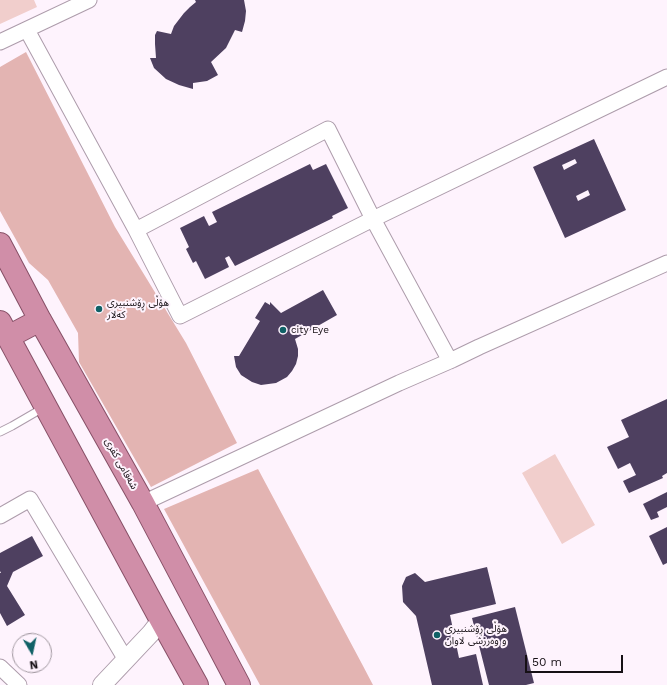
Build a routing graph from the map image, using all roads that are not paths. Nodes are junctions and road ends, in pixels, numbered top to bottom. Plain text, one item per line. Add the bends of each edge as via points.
1 (89, 0) edge
2 (26, 30) junction
3 (0, 42) edge
4 (667, 77) edge
5 (373, 219) junction
6 (136, 230) junction
7 (0, 244) edge
8 (667, 263) edge
9 (40, 320) junction
10 (4, 329) edge
11 (450, 361) junction
12 (45, 406) junction
13 (0, 432) edge
14 (143, 502) junction
15 (0, 516) edge
16 (160, 620) junction
17 (126, 660) junction
18 (0, 667) edge
19 (19, 685) edge
20 (102, 685) edge
21 (197, 685) edge
22 (240, 685) edge

1 - 2 street
2 - 3 street
2 - 6 street
4 - 5 street
5 - 6 street via 180,316
5 - 6 street via 328,129
5 - 11 street
7 - 9 highway, شەقامی کفری
8 - 11 street
9 - 10 highway
9 - 14 highway, شەقامی کفری
10 - 12 highway
11 - 14 street
12 - 13 lane
12 - 16 highway
14 - 22 highway, شەقامی کفری
15 - 17 street via 30,499
16 - 17 street
16 - 21 highway
17 - 20 street
18 - 19 street

